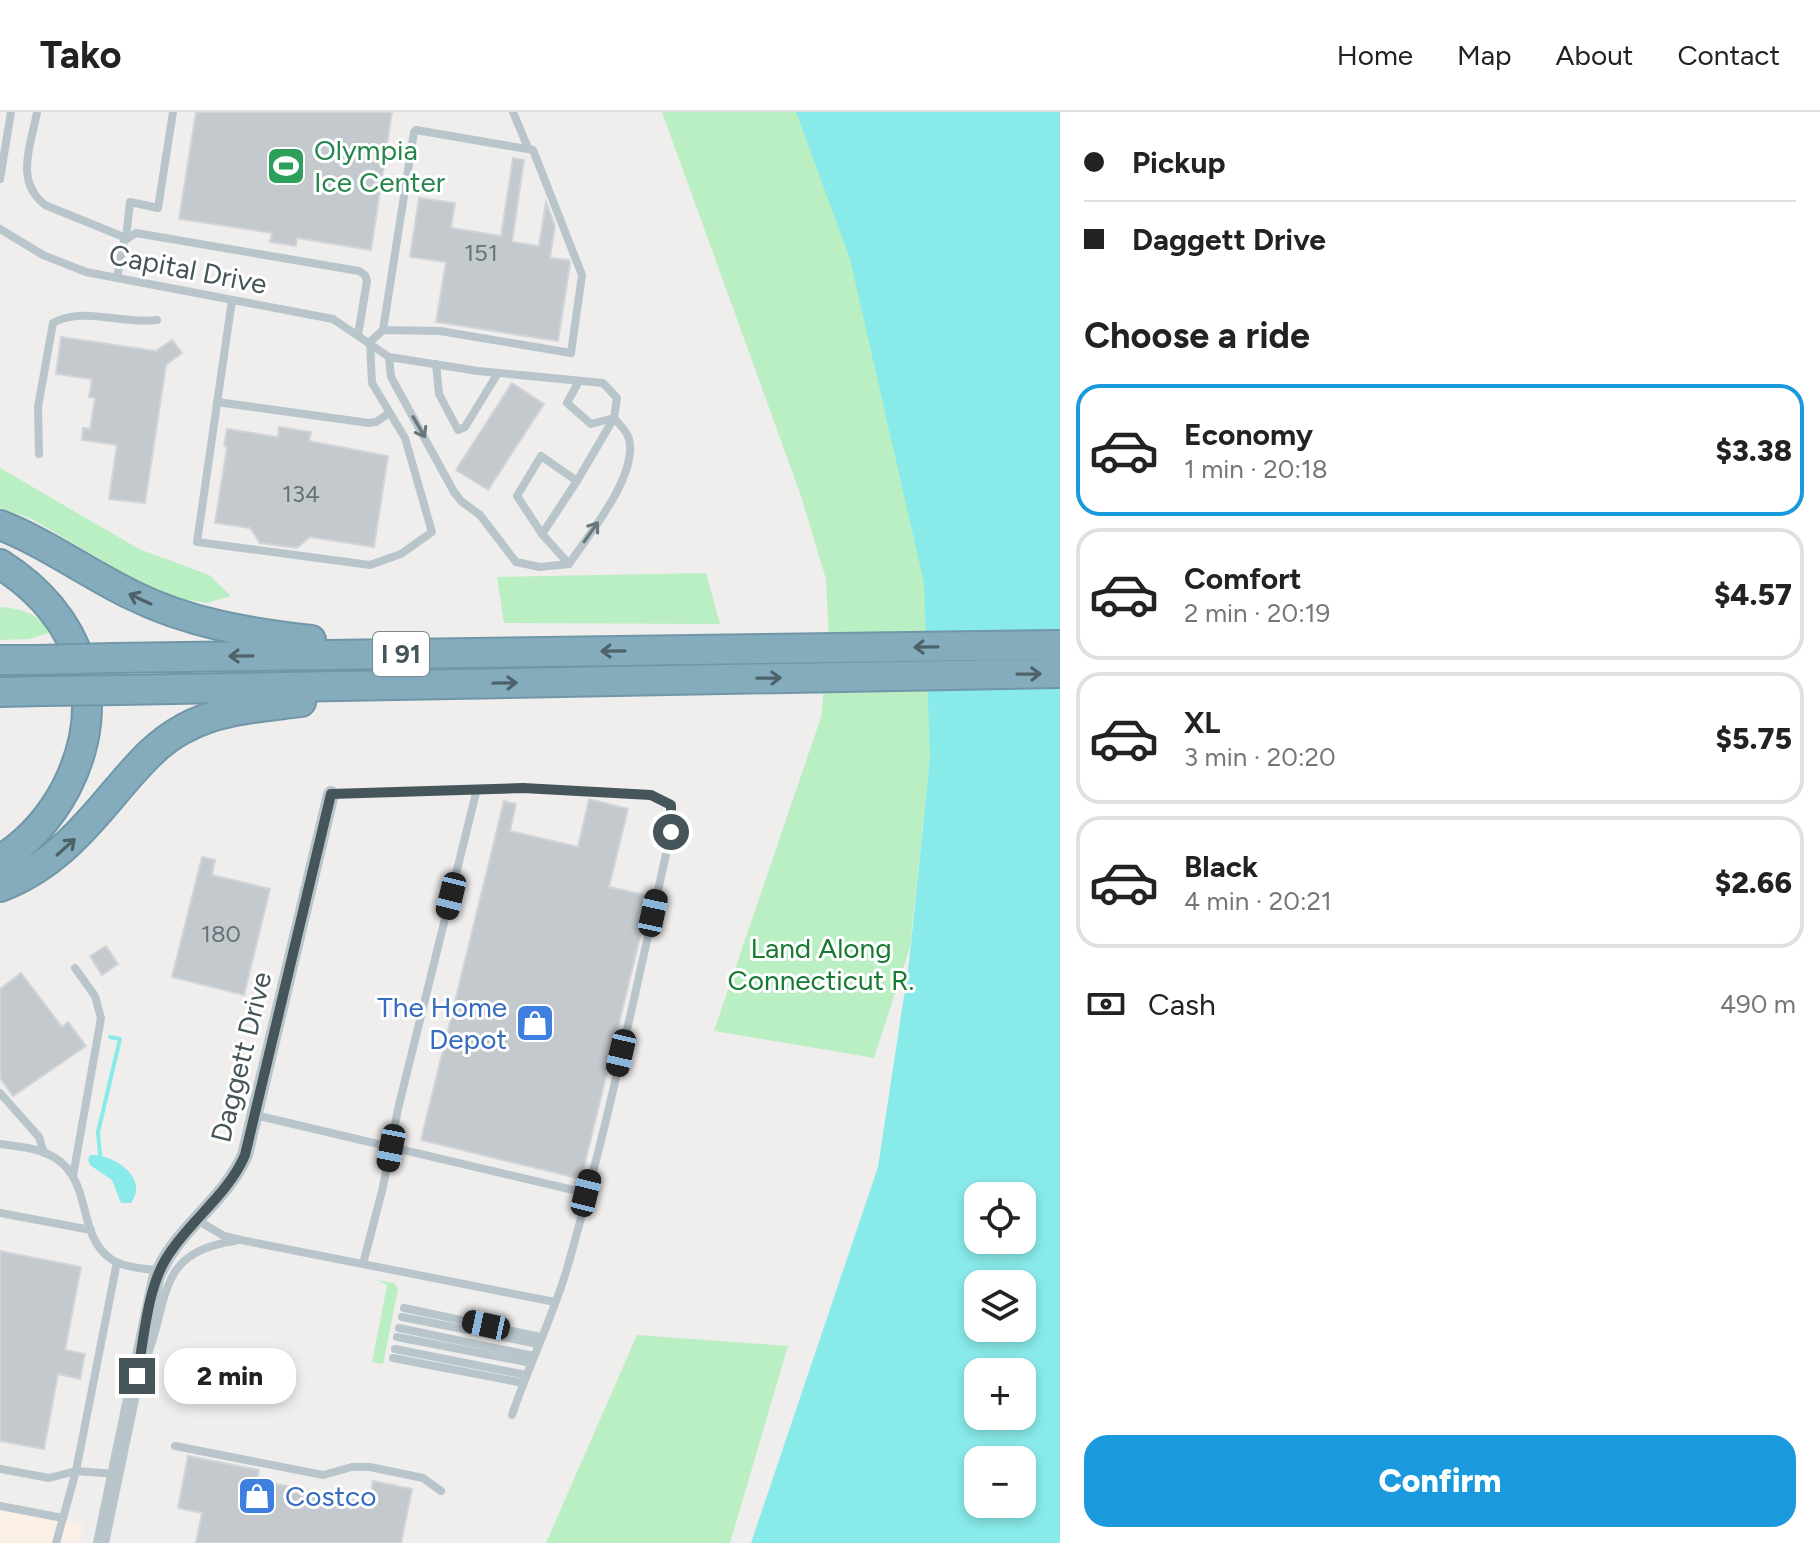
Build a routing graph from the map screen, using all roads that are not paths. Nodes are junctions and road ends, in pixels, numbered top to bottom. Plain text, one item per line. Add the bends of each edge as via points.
1 (11, 112) edge
2 (37, 112) edge
3 (173, 112) edge
4 (513, 112) edge
5 (2, 148) edge
6 (528, 148) junction
7 (0, 179) edge
8 (0, 229) edge
9 (126, 238) junction
10 (117, 278) junction
11 (232, 300) junction
12 (157, 320) dead end
13 (383, 330) junction
14 (358, 335) junction
15 (370, 342) junction
16 (389, 357) junction
17 (436, 364) junction
18 (498, 373) junction
19 (579, 381) junction
20 (217, 402) junction
21 (389, 413) junction
22 (614, 418) junction
23 (39, 454) dead end
24 (577, 481) junction
25 (0, 525) edge
26 (542, 534) junction
27 (569, 564) junction
28 (0, 566) edge
29 (1060, 645) edge
30 (435, 653) junction
31 (0, 660) edge
32 (1060, 673) edge
33 (447, 684) junction
34 (0, 692) edge
35 (74, 770) junction
36 (477, 789) junction
37 (331, 794) joint
38 (0, 844) edge
39 (0, 860) edge
40 (0, 887) edge
41 (75, 968) dead end
42 (0, 1093) edge
43 (254, 1115) junction
44 (0, 1144) edge
45 (391, 1148) junction
46 (44, 1153) junction
47 (73, 1176) junction
48 (586, 1193) junction
49 (0, 1213) edge
50 (196, 1220) junction
51 (91, 1230) junction
52 (241, 1240) junction
53 (117, 1262) junction
54 (363, 1264) junction
55 (159, 1271) junction
56 (555, 1302) junction
57 (403, 1312) dead end
58 (398, 1332) dead end
59 (540, 1341) junction
60 (394, 1353) dead end
61 (532, 1359) junction
62 (524, 1379) junction
63 (131, 1405) junction
64 (512, 1415) dead end
65 (175, 1446) dead end
66 (0, 1469) edge
67 (76, 1471) junction
68 (117, 1474) junction
69 (441, 1491) dead end
70 (0, 1506) edge
71 (63, 1518) junction
72 (56, 1543) edge
73 (101, 1543) edge

1 - 5 lane
2 - 9 lane via 26,175 29,187 45,205
3 - 9 lane via 158,208 130,202
4 - 6 lane
5 - 7 lane
6 - 13 lane via 414,132
6 - 13 lane via 535,152 582,275 571,353 440,331
8 - 10 lane, Capital Drive via 43,255
9 - 10 lane
9 - 14 lane via 136,233 359,271 367,281
10 - 11 lane, Capital Drive
11 - 14 lane, Capital Drive via 333,319
11 - 20 lane
12 - 23 lane via 141,323 68,314 53,323 38,407
13 - 15 lane
14 - 15 lane, Capital Drive
15 - 16 lane, Capital Drive
15 - 21 lane via 372,383
16 - 17 lane
16 -> 27 lane via 391,377 461,501 480,515 516,562 540,567
17 - 18 lane
17 - 18 lane via 439,394 458,430 465,427
18 - 19 lane
19 - 22 lane via 603,383 617,398
19 - 22 lane via 567,403 591,424
20 - 21 lane via 369,423
20 - 21 lane via 197,542 370,565 401,554 432,532 405,438
22 - 24 lane
27 -> 22 lane via 614,499 630,455 629,435
24 - 26 lane
24 - 26 lane via 541,456 517,496
30 -> 25 highway via 202,622 133,596
26 - 27 lane
28 - 35 highway via 42,597 66,629 85,675 86,727
29 -> 30 highway, I 91
30 -> 31 highway, I 91, bridge
33 -> 32 highway, I 91
33 - 34 highway, I 91, bridge
40 -> 33 highway via 65,849 145,758 194,723 239,711
35 - 38 highway via 37,820
35 - 39 highway via 41,826
36 - 37 lane
36 - 45 lane
36 - 48 lane via 651,795 671,805 671,832
37 - 43 street, Daggett Drive
41 - 47 lane via 95,996 101,1018
42 - 46 lane via 39,1137
43 - 45 lane
43 - 50 street, Daggett Drive via 238,1170
44 - 46 lane
45 - 48 lane
45 - 54 lane
46 - 47 lane
47 - 51 lane
48 - 56 lane
49 - 51 lane
50 - 52 lane
50 - 55 street, Daggett Drive
51 - 53 lane via 98,1247
52 - 54 lane
52 - 63 lane via 197,1251 171,1275
53 - 55 lane
53 - 67 lane
54 - 56 lane
55 - 63 street, Daggett Drive
56 - 59 lane
57 - 59 lane
58 - 61 lane
59 - 61 lane
60 - 62 lane
61 - 62 lane
62 - 64 lane
63 - 68 street, Daggett Drive
65 - 69 lane via 319,1475 370,1467 423,1478
66 - 67 lane via 49,1478
67 - 68 lane
67 - 71 lane
68 - 73 street, Daggett Drive
70 - 71 lane
71 - 72 lane

